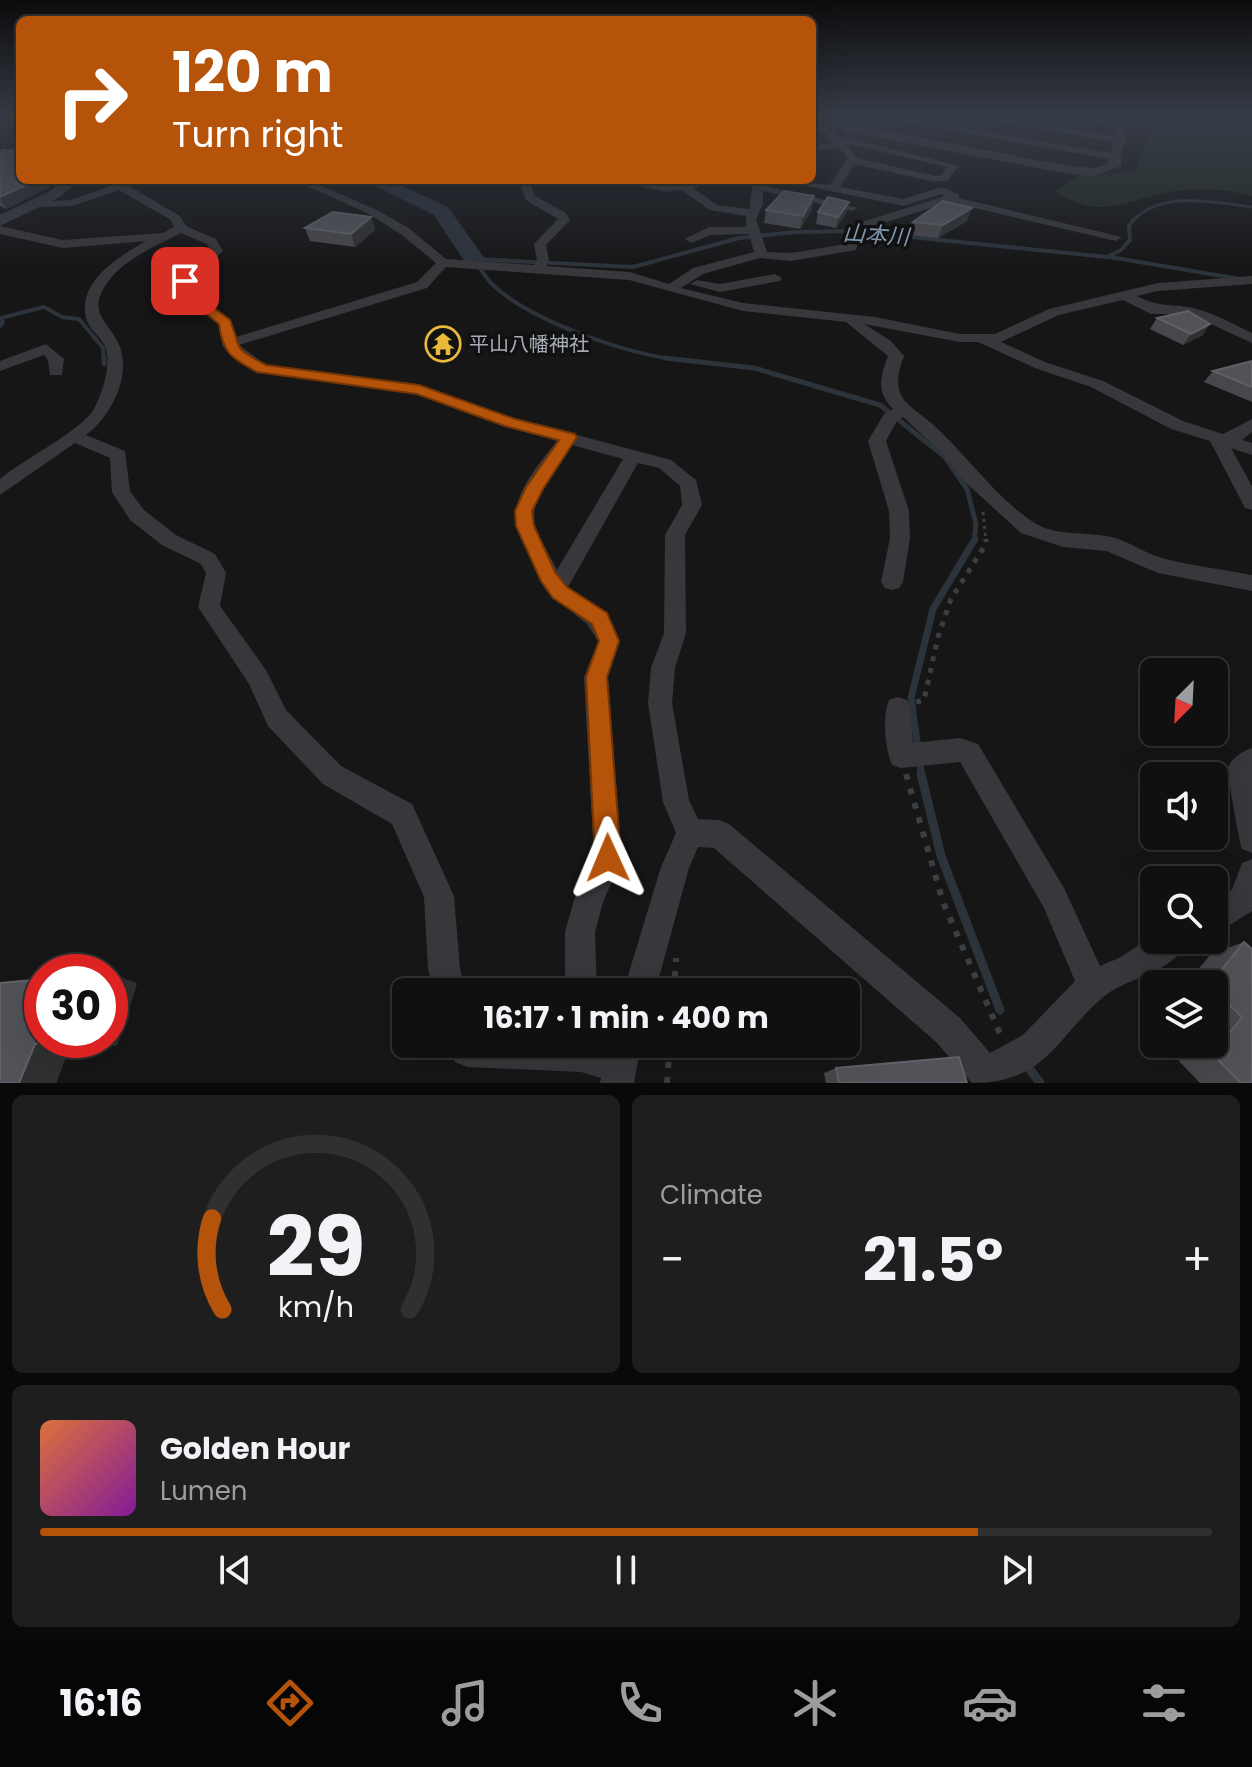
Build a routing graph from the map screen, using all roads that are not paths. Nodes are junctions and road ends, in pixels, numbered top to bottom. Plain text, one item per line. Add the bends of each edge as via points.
1 (847, 167) edge
2 (880, 167) edge
3 (954, 167) edge
4 (1051, 167) edge
5 (1113, 167) edge
6 (66, 184) edge
7 (126, 184) edge
8 (308, 184) edge
9 (525, 184) edge
10 (638, 184) edge
11 (680, 184) edge
12 (702, 184) edge
13 (758, 184) edge
14 (807, 184) edge
15 (121, 186) junction
16 (686, 188) junction
17 (832, 190) junction
18 (949, 199) junction
19 (38, 204) junction
20 (752, 213) junction
21 (897, 217) junction
22 (0, 221) edge
23 (181, 228) junction
24 (0, 230) edge
25 (167, 236) junction
26 (1116, 237) dead end
27 (691, 239) dead end
28 (757, 240) junction
29 (443, 263) junction
30 (540, 265) junction
31 (775, 278) dead end
32 (688, 279) junction
33 (1252, 280) edge
34 (1224, 282) junction
35 (1252, 287) edge
36 (671, 288) junction
37 (1124, 295) junction
38 (852, 319) junction
39 (983, 339) junction
40 (1252, 339) edge
41 (228, 344) junction
42 (0, 366) edge
43 (56, 372) dead end
44 (897, 414) junction
45 (1252, 424) edge
46 (73, 436) junction
47 (569, 437) junction
48 (1218, 440) junction
49 (1252, 449) edge
50 (634, 455) junction
51 (0, 489) edge
52 (1252, 503) edge
53 (892, 582) dead end
54 (1252, 583) edge
55 (557, 588) junction
56 (898, 708) dead end
57 (1252, 760) edge
58 (690, 833) junction
59 (1252, 839) edge
60 (1252, 873) edge
61 (1228, 910) edge
62 (1152, 954) edge
63 (446, 978) edge
64 (581, 978) edge
65 (643, 978) edge
66 (1093, 985) junction
67 (996, 1072) edge

1 - 17 street
2 - 3 street via 935,179 944,178
4 - 5 street via 1104,171
6 - 19 street
7 - 15 street
8 - 29 street via 375,213
9 - 30 street via 530,198 564,220 540,244
10 - 16 street
11 - 16 street
12 - 16 street
13 - 20 street
13 - 21 street
14 - 17 street
15 - 19 street via 72,203
15 - 23 street via 176,218
16 - 20 street via 714,208
17 - 18 street via 904,203 941,190 955,196
18 - 21 street
18 - 26 street
19 - 22 street
20 - 28 street
21 - 28 street via 856,228 852,247 767,258
23 - 25 street
23 - 41 street via 212,242 217,251 192,269 185,292 226,323
24 - 25 street via 63,244
25 - 46 street via 111,267 92,300 93,320 112,344 116,373 100,415
27 - 28 street via 709,231
28 - 32 street
29 - 30 street via 494,269
29 - 41 street via 422,285
30 - 36 street via 630,276
31 - 32 street via 720,288
32 - 36 street
33 - 34 street
34 - 35 street
34 - 37 street
36 - 38 street via 743,307
37 - 39 street via 1054,312 997,338
37 - 40 street via 1156,311 1185,308
38 - 39 street
38 - 44 street via 888,344 896,356 888,377
39 - 48 street
41 - 47 street via 262,369 419,390
42 - 43 street via 46,349 56,359
44 - 53 street via 877,441 899,511
44 - 54 street via 948,449 1028,528 1063,540 1109,544 1158,565
45 - 48 street via 1231,439
46 - 51 street
46 - 63 street via 119,455 121,492 137,515 169,540 208,559 216,573 209,607 258,677 277,718 332,775 402,814 439,896
47 - 50 street
47 - 55 street via 523,511 525,526
48 - 49 street
48 - 52 street
50 - 55 street
50 - 58 street via 665,464 689,484 692,505 675,535 675,633 663,668 660,703 676,802
55 - 64 street via 600,619 609,641 596,677 608,858 580,932
56 - 66 street via 901,756 969,753 1054,898
57 - 59 street via 1240,771
58 - 65 street
58 - 67 street via 719,834
60 - 61 street via 1244,899
62 - 66 street
66 - 67 street via 1035,1047

